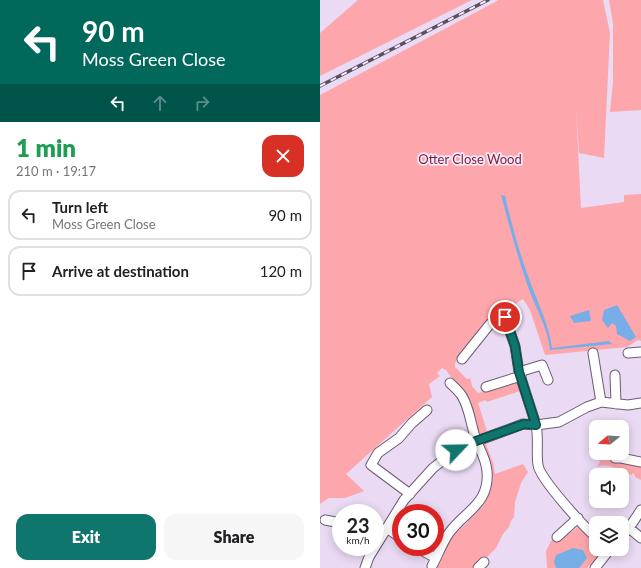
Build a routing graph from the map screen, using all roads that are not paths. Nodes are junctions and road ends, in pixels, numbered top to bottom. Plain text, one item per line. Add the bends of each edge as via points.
1 (641, 352) edge
2 (593, 353) dead end
3 (628, 353) dead end
4 (462, 358) dead end
5 (520, 374) junction
6 (615, 375) dead end
7 (548, 380) dead end
8 (450, 383) dead end
9 (486, 387) dead end
10 (601, 402) junction
11 (641, 403) edge
12 (616, 404) junction
13 (426, 410) dead end
14 (536, 425) junction
15 (476, 441) junction
16 (629, 460) edge
17 (641, 462) edge
18 (410, 494) junction
19 (641, 510) edge
20 (578, 518) junction
21 (325, 520) dead end
22 (332, 521) edge
23 (387, 528) junction
24 (629, 528) joint
25 (589, 530) edge
26 (384, 531) edge
27 (392, 532) edge
28 (557, 536) dead end
29 (641, 538) edge
30 (444, 543) edge
31 (369, 556) edge
32 (426, 556) edge
33 (437, 556) edge
34 (604, 556) edge
35 (365, 568) edge
36 (595, 568) edge

1 - 3 street
2 - 10 street
4 - 5 street via 490,324 509,315
5 - 7 street via 542,365
5 - 9 street
5 - 14 street
6 - 12 street
8 - 15 street via 462,396
10 - 12 street
10 - 14 street via 559,422
11 - 12 street
13 - 18 street via 399,438 378,453 371,464
14 - 15 street via 524,424
14 - 20 street via 538,466 541,474
15 - 18 street via 456,450 433,468
15 - 30 street via 486,464 487,479 484,493 477,506 449,533
16 - 17 street
18 - 23 street
19 - 24 street
20 - 25 street
20 - 28 street
21 - 22 street
23 - 26 street
23 - 27 street
24 - 29 street
31 - 35 street
32 - 33 street via 434,562
34 - 36 street

